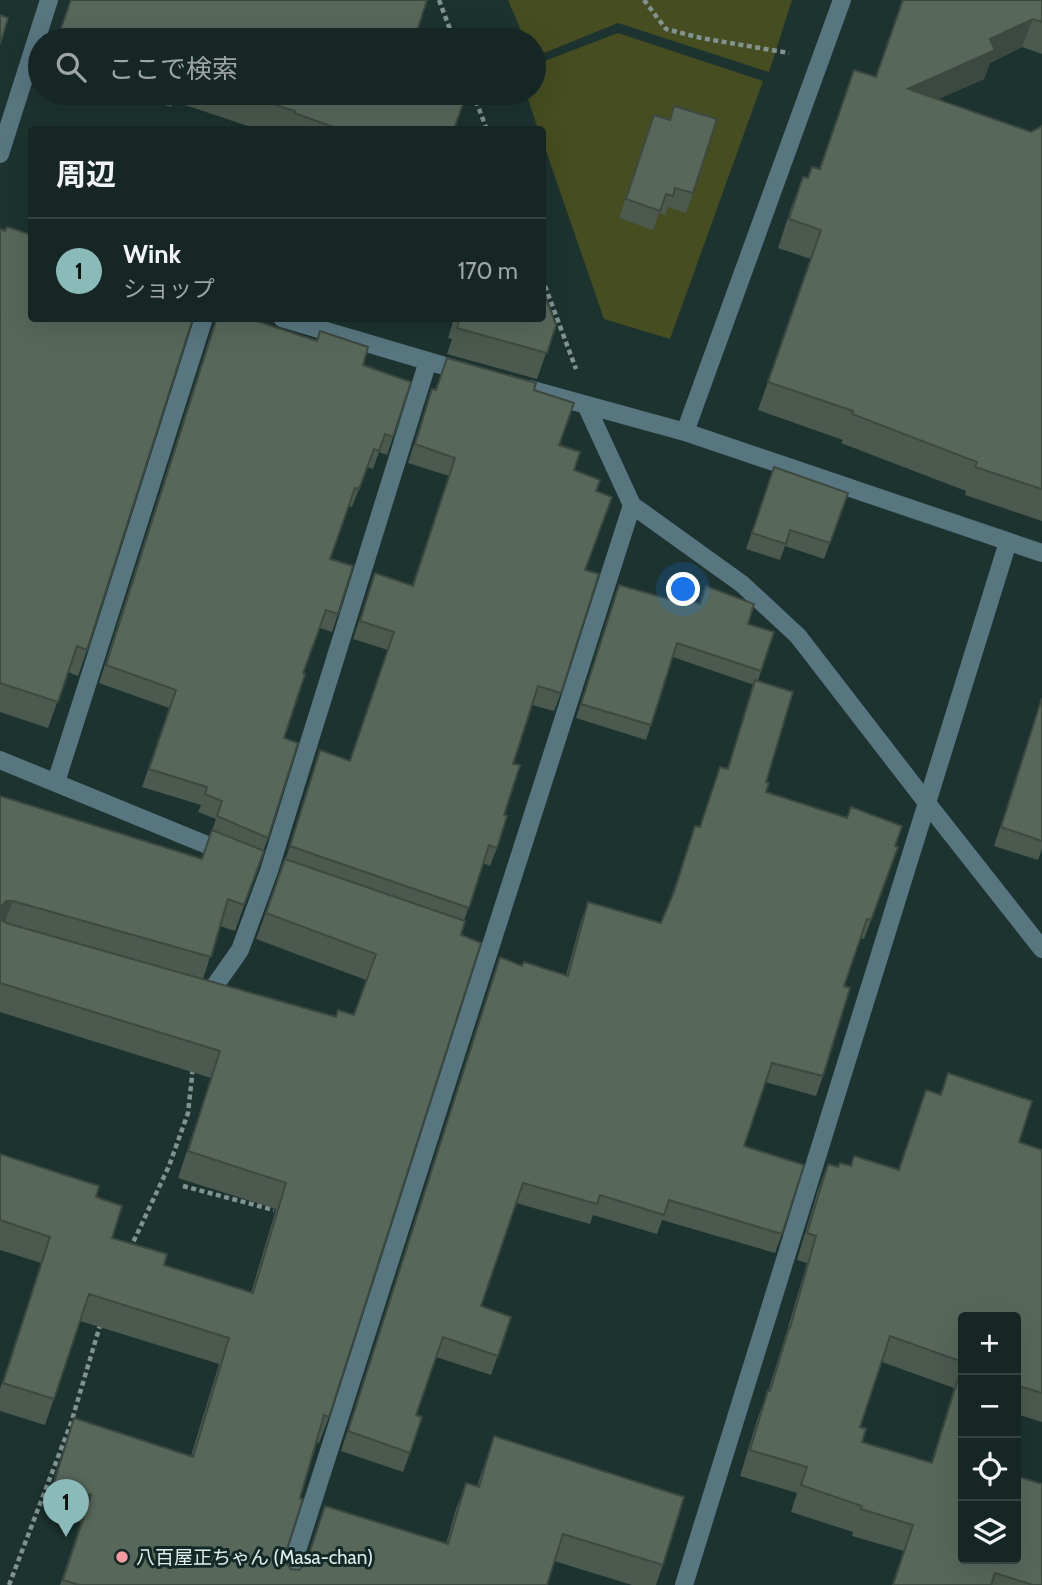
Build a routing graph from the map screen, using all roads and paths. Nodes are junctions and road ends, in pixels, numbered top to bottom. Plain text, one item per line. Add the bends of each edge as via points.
1 (49, 0) edge
2 (439, 0) edge
3 (644, 0) edge
4 (842, 0) edge
5 (40, 28) edge
6 (450, 28) edge
7 (790, 53) dead end
8 (28, 66) edge
9 (478, 105) edge
10 (485, 126) edge
11 (0, 154) edge
12 (546, 289) edge
13 (203, 322) edge
14 (296, 322) edge
15 (428, 361) junction
16 (481, 376) edge
17 (507, 383) edge
18 (586, 405) junction
19 (685, 432) junction
20 (632, 505) junction
21 (1009, 542) junction
22 (1042, 553) edge
23 (0, 760) edge
24 (56, 782) junction
25 (927, 803) junction
26 (262, 868) junction
27 (1042, 948) edge
28 (181, 989) edge
29 (194, 1061) edge
30 (183, 1186) dead end
31 (274, 1210) dead end
32 (129, 1250) edge
33 (105, 1310) edge
34 (9, 1585) edge
35 (286, 1585) edge
36 (684, 1585) edge

1 - 5 street
2 - 6 path
3 - 7 path via 666,29
4 - 19 street
8 - 11 street
9 - 10 path
12 - 18 path
13 - 24 street
14 - 15 street
15 - 16 street
15 - 26 street
17 - 18 street
18 - 19 street
18 - 20 street
19 - 21 street
20 - 25 street via 742,584 798,636
20 - 35 street via 483,945
21 - 22 street
21 - 25 street
23 - 24 street
24 - 26 street
25 - 27 street
25 - 36 street
26 - 28 street via 240,950 206,997
29 - 32 path via 188,1112 169,1166
30 - 31 path
33 - 34 path via 71,1423

